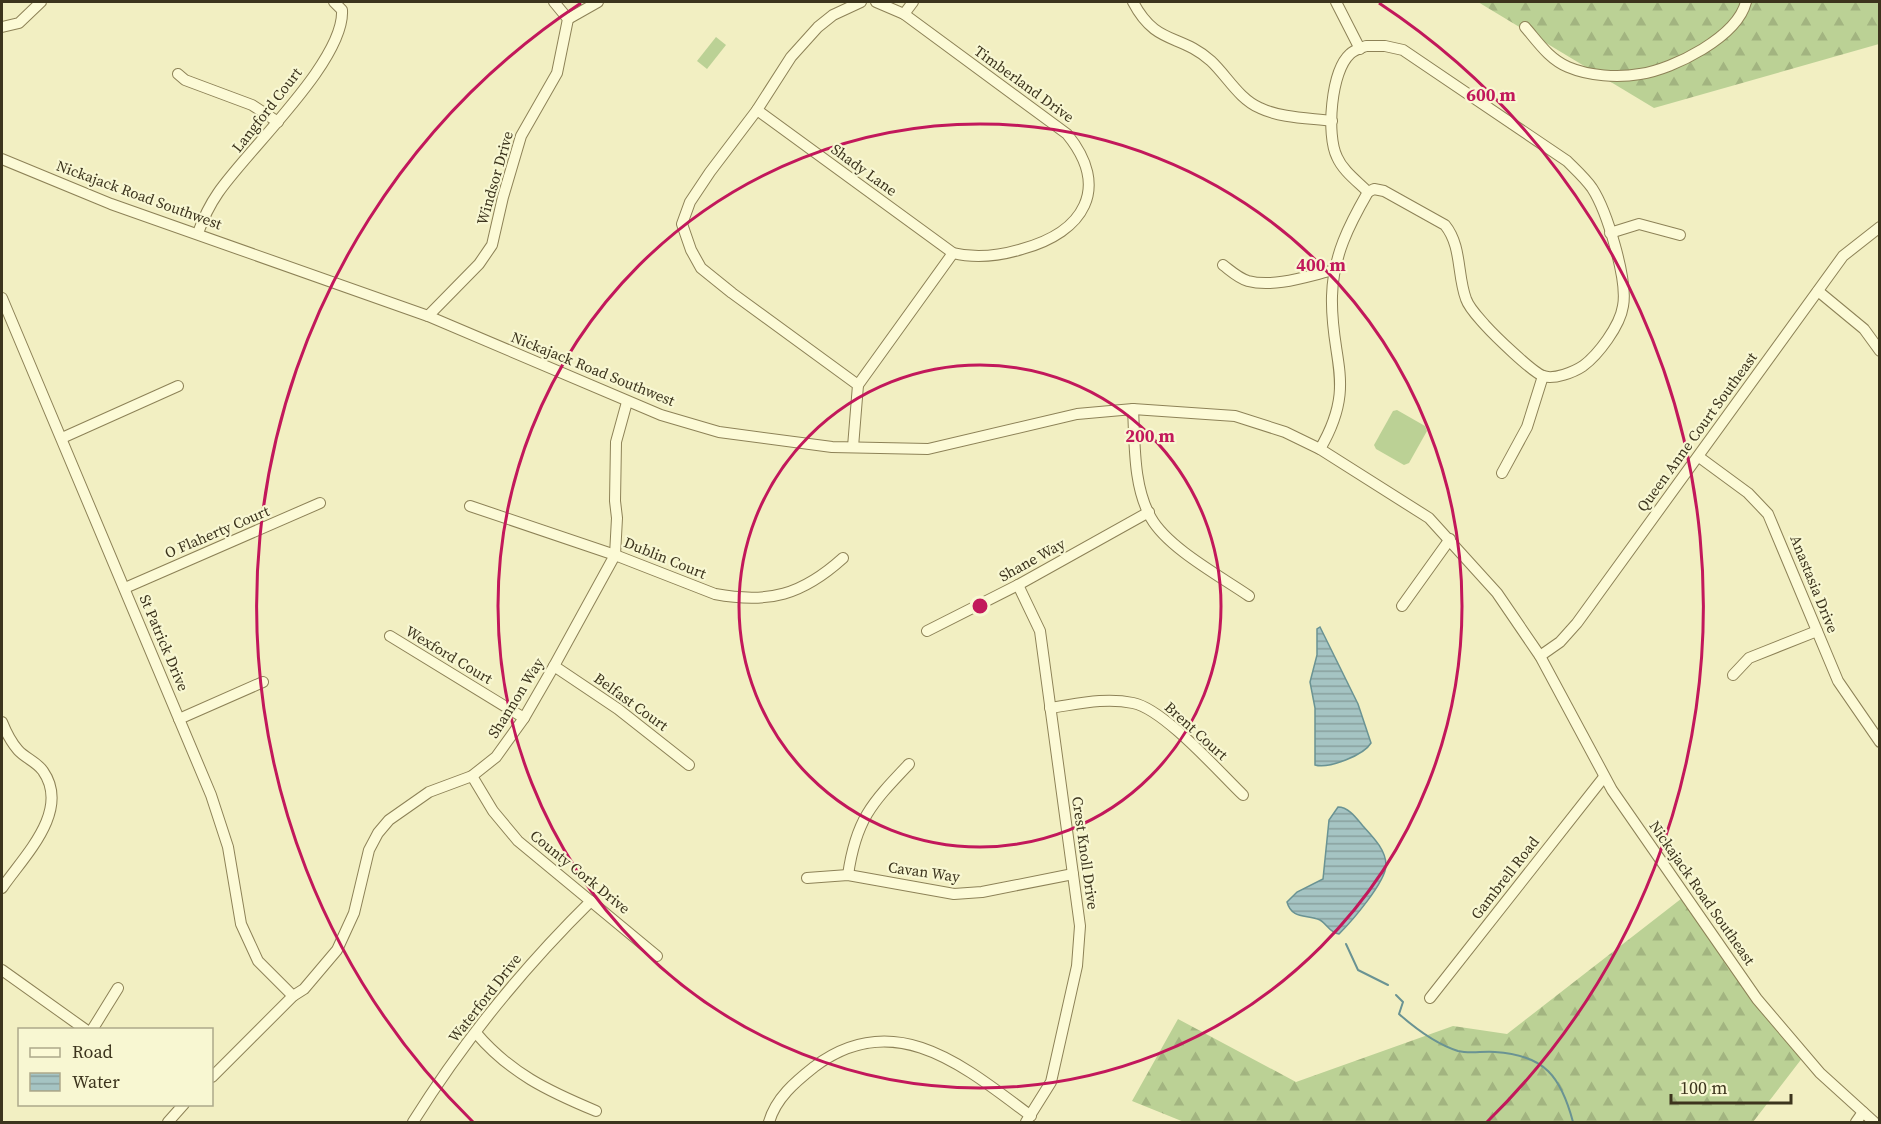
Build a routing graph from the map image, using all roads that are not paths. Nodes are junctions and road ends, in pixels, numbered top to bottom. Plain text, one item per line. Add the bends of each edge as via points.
1 (42, 2) edge
2 (334, 2) edge
3 (554, 2) edge
4 (598, 2) edge
5 (861, 2) edge
6 (876, 2) edge
7 (913, 2) edge
8 (1133, 2) edge
9 (1336, 2) edge
10 (1746, 2) edge
11 (904, 14) junction
12 (568, 20) junction
13 (2, 27) edge
14 (1525, 27) dead end
15 (1360, 48) junction
16 (178, 74) dead end
17 (758, 110) junction
18 (1332, 121) junction
19 (278, 122) junction
20 (2, 159) edge
21 (1368, 192) junction
22 (1880, 227) edge
23 (1610, 233) junction
24 (198, 234) junction
25 (1680, 235) dead end
26 (953, 253) junction
27 (1223, 265) dead end
28 (1334, 270) junction
29 (1818, 291) junction
30 (2, 298) edge
31 (428, 316) junction
32 (1880, 351) edge
33 (1543, 376) junction
34 (858, 385) junction
35 (178, 386) dead end
36 (627, 402) junction
37 (1133, 409) junction
38 (62, 438) junction
39 (853, 447) junction
40 (1320, 449) junction
41 (1699, 457) junction
42 (1502, 473) dead end
43 (320, 503) dead end
44 (470, 506) dead end
45 (1149, 512) junction
46 (1450, 539) junction
47 (615, 555) junction
48 (843, 558) dead end
49 (1018, 585) junction
50 (125, 588) junction
51 (1249, 596) dead end
52 (1402, 606) dead end
53 (927, 631) dead end
54 (1817, 631) junction
55 (390, 636) dead end
56 (1540, 656) junction
57 (554, 666) junction
58 (1732, 675) dead end
59 (263, 682) dead end
60 (1050, 708) junction
61 (524, 718) junction
62 (179, 719) junction
63 (2, 722) edge
64 (1880, 742) edge
65 (909, 764) dead end
66 (689, 765) dead end
67 (471, 776) junction
68 (1604, 777) junction
69 (1243, 795) dead end
70 (848, 874) junction
71 (1073, 874) junction
72 (807, 878) dead end
73 (2, 888) edge
74 (591, 901) junction
75 (657, 956) dead end
76 (2, 970) edge
77 (118, 988) dead end
78 (292, 996) junction
79 (1430, 998) dead end
80 (86, 1028) edge
81 (93, 1028) edge
82 (476, 1033) junction
83 (213, 1076) edge
84 (182, 1106) edge
85 (596, 1111) dead end
86 (1863, 1112) junction
87 (1029, 1119) edge
88 (168, 1122) edge
89 (413, 1122) edge
90 (769, 1122) edge
91 (1856, 1122) edge
92 (1874, 1122) edge

1 - 13 street via 19,23
2 - 19 street, Langford Court via 342,10 343,20 324,62
3 - 12 street
4 - 12 street
5 - 17 street via 846,6 818,27 791,57
6 - 11 street, Timberland Drive
7 - 11 street
8 - 18 street via 1150,28 1210,60 1257,107
9 - 15 street
10 - 14 street via 1726,33 1692,56 1641,74 1592,74 1568,67 1548,55
11 - 26 street, Timberland Drive via 1068,134 1081,150 1089,175 1091,186 1084,210 1066,231 1041,244 1009,253 972,258
12 - 31 street, Windsor Drive via 557,73 521,136 492,245 479,264
15 - 18 street via 1351,53 1336,77
15 - 23 street via 1385,46 1403,50 1567,161 1593,190
16 - 19 street via 252,105
17 - 26 street, Shady Lane
17 - 34 street via 690,202 682,224 691,250 701,268
18 - 21 street via 1336,156
19 - 24 street, Langford Court via 219,190
20 - 24 street, Nickajack Road Southwest via 111,204
21 - 28 street via 1344,236
21 - 33 street via 1384,191 1445,225 1451,232 1466,300 1473,311
22 - 29 street, Queen Anne Court Southeast via 1850,248
23 - 25 street via 1639,224
23 - 33 street via 1625,292 1618,322 1579,369
24 - 31 street, Nickajack Road Southwest
26 - 34 street
27 - 28 street via 1239,277 1257,282
28 - 40 street via 1332,298 1341,376 1339,410
29 - 32 street via 1864,328
29 - 41 street, Queen Anne Court Southeast
30 - 38 street, St Patrick Drive
31 - 36 street, Nickajack Road Southwest
33 - 42 street via 1527,427
34 - 39 street
35 - 38 street
36 - 39 street, Nickajack Road Southwest via 719,432
36 - 47 street, Shannon Way via 616,442
37 - 39 street, Nickajack Road Southwest via 1077,414 928,449
37 - 40 street, Nickajack Road Southwest via 1235,416 1286,432
37 - 45 street via 1136,467
38 - 50 street, St Patrick Drive
40 - 46 street, Nickajack Road Southwest via 1430,518
41 - 54 street, Anastasia Drive via 1748,493 1768,514
41 - 56 street, Queen Anne Court Southeast via 1577,623
43 - 50 street, O Flaherty Court
44 - 47 street, Dublin Court
45 - 49 street, Shane Way
45 - 51 street via 1175,544
46 - 52 street
46 - 56 street, Nickajack Road Southwest via 1497,593
47 - 48 street, Dublin Court via 715,594 754,599 782,597 808,585
47 - 57 street, Shannon Way
49 - 53 street, Shane Way
49 - 60 street, Crest Knoll Drive via 1040,632
50 - 62 street, St Patrick Drive
54 - 58 street via 1749,658
54 - 64 street, Anastasia Drive via 1838,681
55 - 61 street, Wexford Court
56 - 68 street, Nickajack Road Southeast
57 - 61 street, Shannon Way
57 - 66 street, Belfast Court via 618,709
59 - 62 street
60 - 69 street, Brent Court via 1108,700 1146,707 1165,720
60 - 71 street, Crest Knoll Drive
61 - 67 street, Shannon Way via 496,758
62 - 78 street, St Patrick Drive via 228,848 241,924 258,961
63 - 73 street via 19,751 43,770 53,796 40,834
65 - 70 street via 874,801 860,824
67 - 74 street, County Cork Drive via 518,840
67 - 78 street, Shannon Way via 429,792 388,820 369,850 354,913 337,950 304,989
68 - 79 street, Gambrell Road
68 - 86 street, Nickajack Road Southeast via 1758,999 1820,1073
70 - 71 street, Cavan Way via 954,894
70 - 72 street, Cavan Way
71 - 87 street, Crest Knoll Drive via 1080,926 1077,966 1051,1082
74 - 75 street, County Cork Drive
74 - 82 street, Waterford Drive via 540,951
76 - 80 street
77 - 81 street
78 - 83 street, Shannon Way
82 - 85 street via 494,1055 524,1077
82 - 89 street, Waterford Drive
84 - 88 street
86 - 91 street
86 - 92 street, Nickajack Road Southeast
87 - 90 street via 946,1056 895,1041 852,1046 831,1054 779,1099

